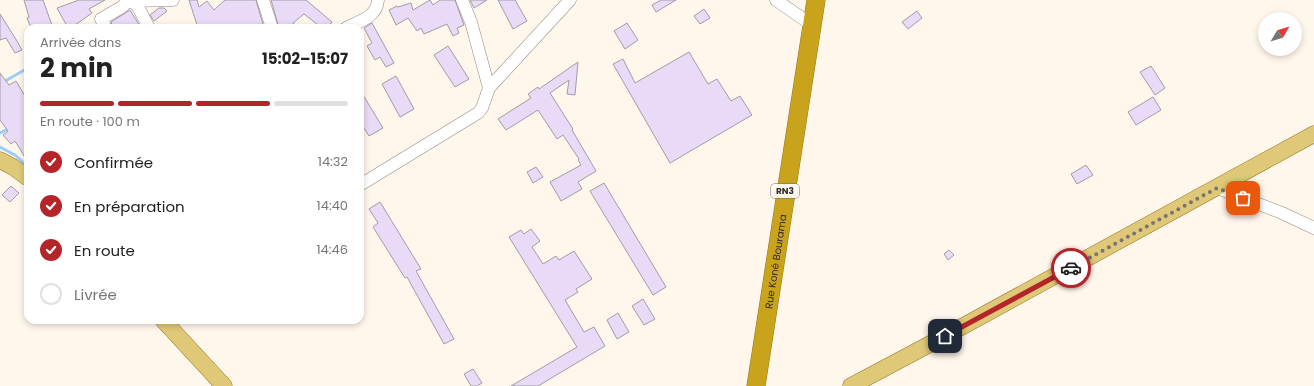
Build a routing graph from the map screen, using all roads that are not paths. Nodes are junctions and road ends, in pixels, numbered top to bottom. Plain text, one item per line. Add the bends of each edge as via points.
1 (132, 0) edge
2 (173, 0) edge
3 (262, 0) edge
4 (378, 0) edge
5 (462, 0) edge
6 (570, 0) edge
7 (776, 0) edge
8 (816, 0) edge
9 (104, 24) edge
10 (147, 24) edge
11 (271, 24) edge
12 (354, 24) edge
13 (812, 25) junction
14 (489, 88) junction
15 (1314, 134) edge
16 (0, 160) edge
17 (24, 175) edge
18 (364, 183) edge
19 (1217, 188) junction
20 (1314, 228) edge
21 (168, 324) edge
22 (755, 384) edge
23 (224, 386) edge
24 (851, 386) edge

1 - 2 street
1 - 9 street via 101,19
1 - 10 street
3 - 11 street
4 - 12 street via 377,8 371,15
5 - 14 street via 471,22
6 - 14 street
7 - 13 street
8 - 13 highway, Rue Koné Bourama / RN3
13 - 22 highway, Rue Koné Bourama / RN3
14 - 18 street via 478,113
15 - 19 main road
16 - 17 main road
19 - 20 street
19 - 24 main road
21 - 23 main road

